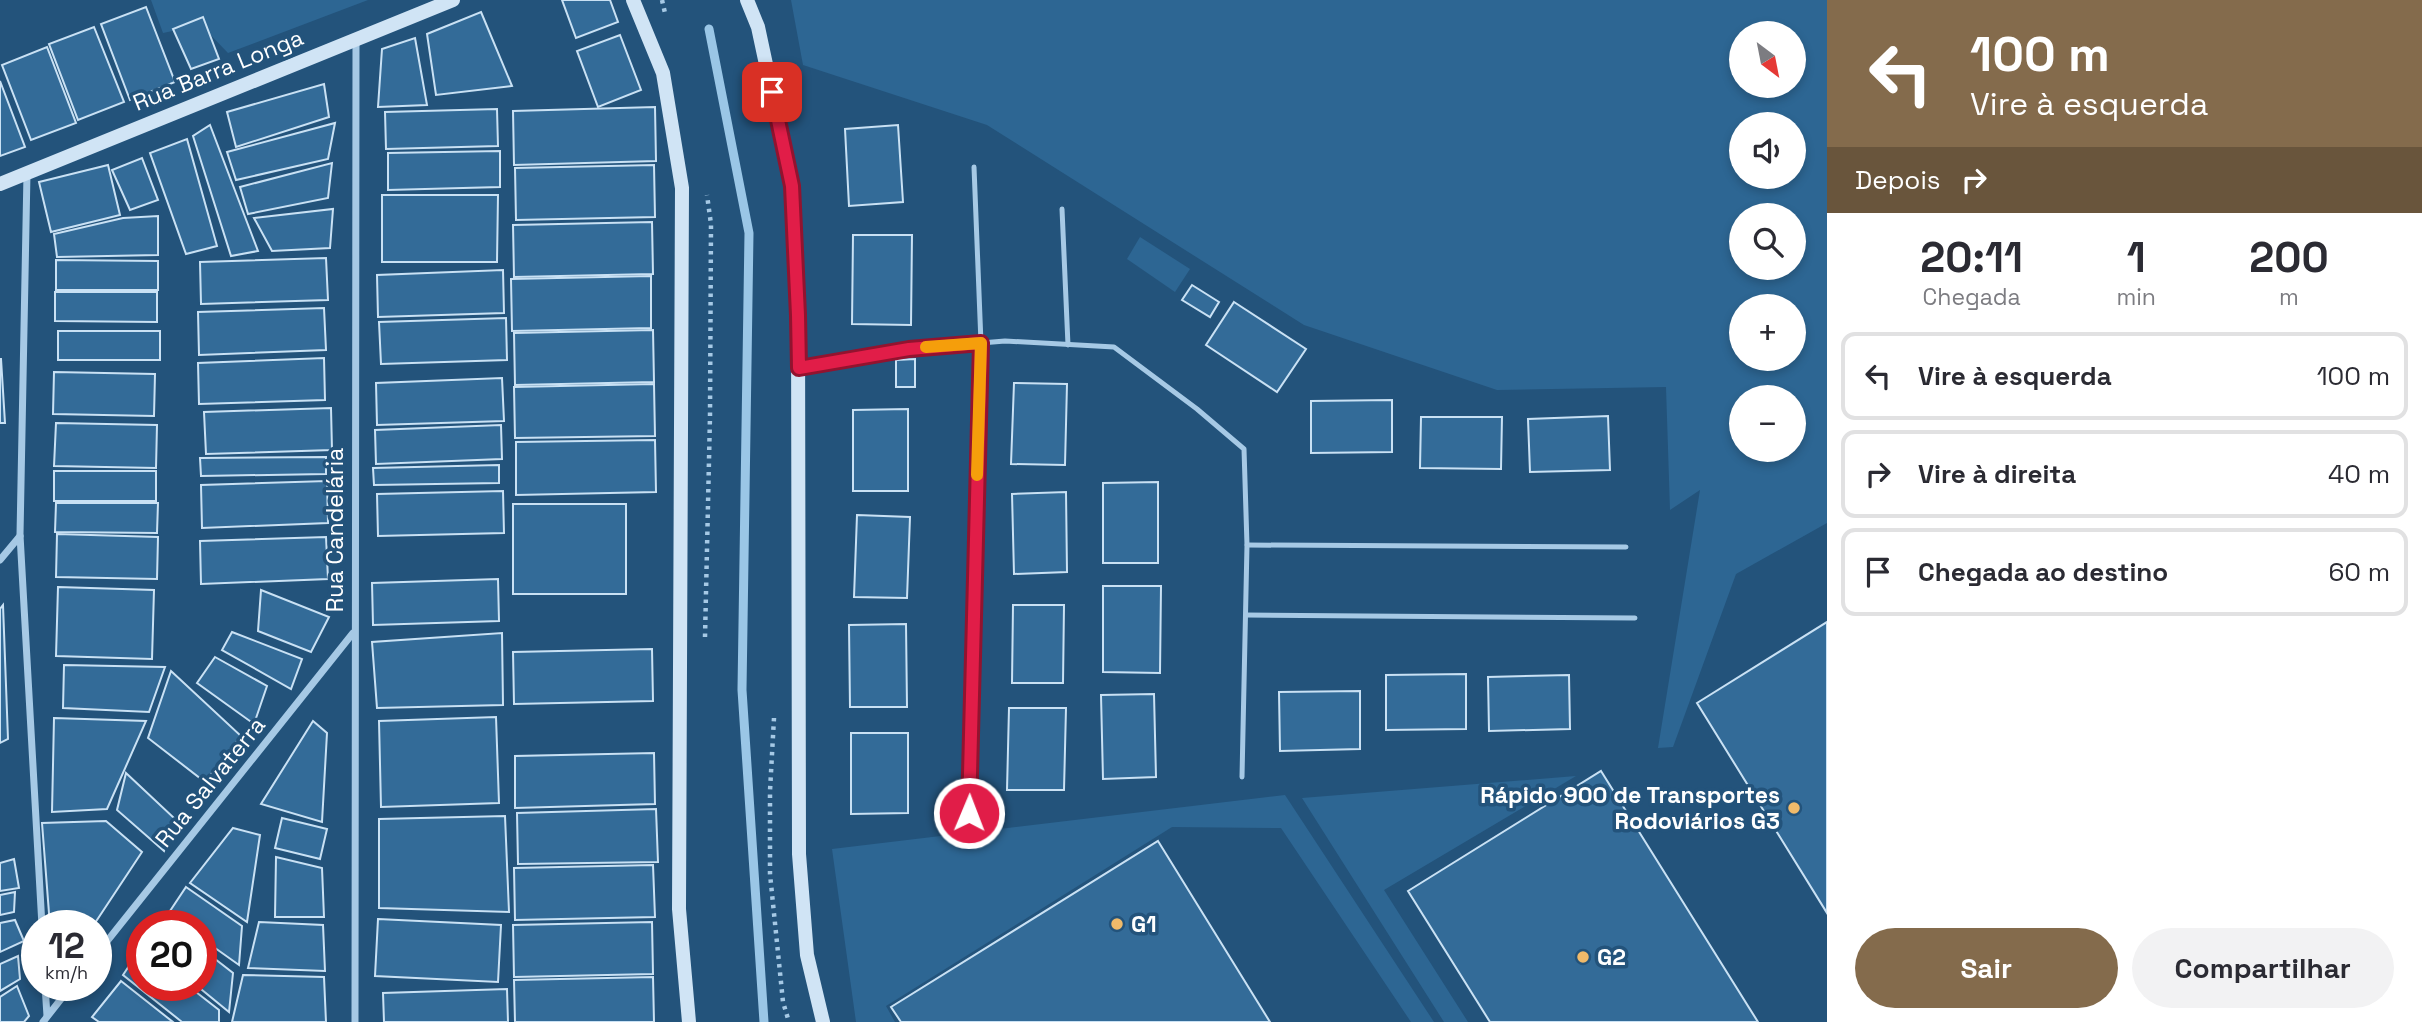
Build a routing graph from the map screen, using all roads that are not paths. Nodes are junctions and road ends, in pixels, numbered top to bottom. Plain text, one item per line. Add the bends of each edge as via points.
1 (453, 0) edge
2 (633, 0) edge
3 (747, 0) edge
4 (356, 39) junction
5 (974, 167) dead end
6 (27, 173) junction
7 (0, 184) edge
8 (1062, 209) dead end
9 (981, 343) junction
10 (1068, 345) junction
11 (799, 368) junction
12 (20, 535) junction
13 (1247, 545) junction
14 (1626, 547) dead end
15 (0, 560) edge
16 (1246, 615) junction
17 (1635, 618) dead end
18 (354, 632) junction
19 (1242, 777) dead end
20 (969, 813) dead end
21 (41, 910) edge
22 (112, 935) edge
23 (45, 1001) edge
24 (59, 1001) edge
25 (45, 1019) edge
26 (355, 1022) edge
27 (689, 1022) edge
28 (823, 1022) edge

1 - 4 main road, Rua Barra Longa
2 - 27 main road via 663,73 682,188 679,909
3 - 11 main road via 758,27 792,186
4 - 6 main road, Rua Barra Longa
4 - 18 street, Rua Candelária
5 - 9 lane
6 - 7 main road, Rua Barra Longa
6 - 12 street
8 - 10 lane
9 - 10 lane
9 - 11 lane via 909,349
9 - 20 lane
10 - 13 lane via 1114,347 1244,449
11 - 28 main road via 799,854 807,955
12 - 15 street
12 - 21 street
13 - 14 lane
13 - 16 lane
16 - 17 lane
16 - 19 lane
18 - 22 street, Rua Salvaterra
18 - 26 street, Rua Candelária
23 - 25 street
24 - 25 street

